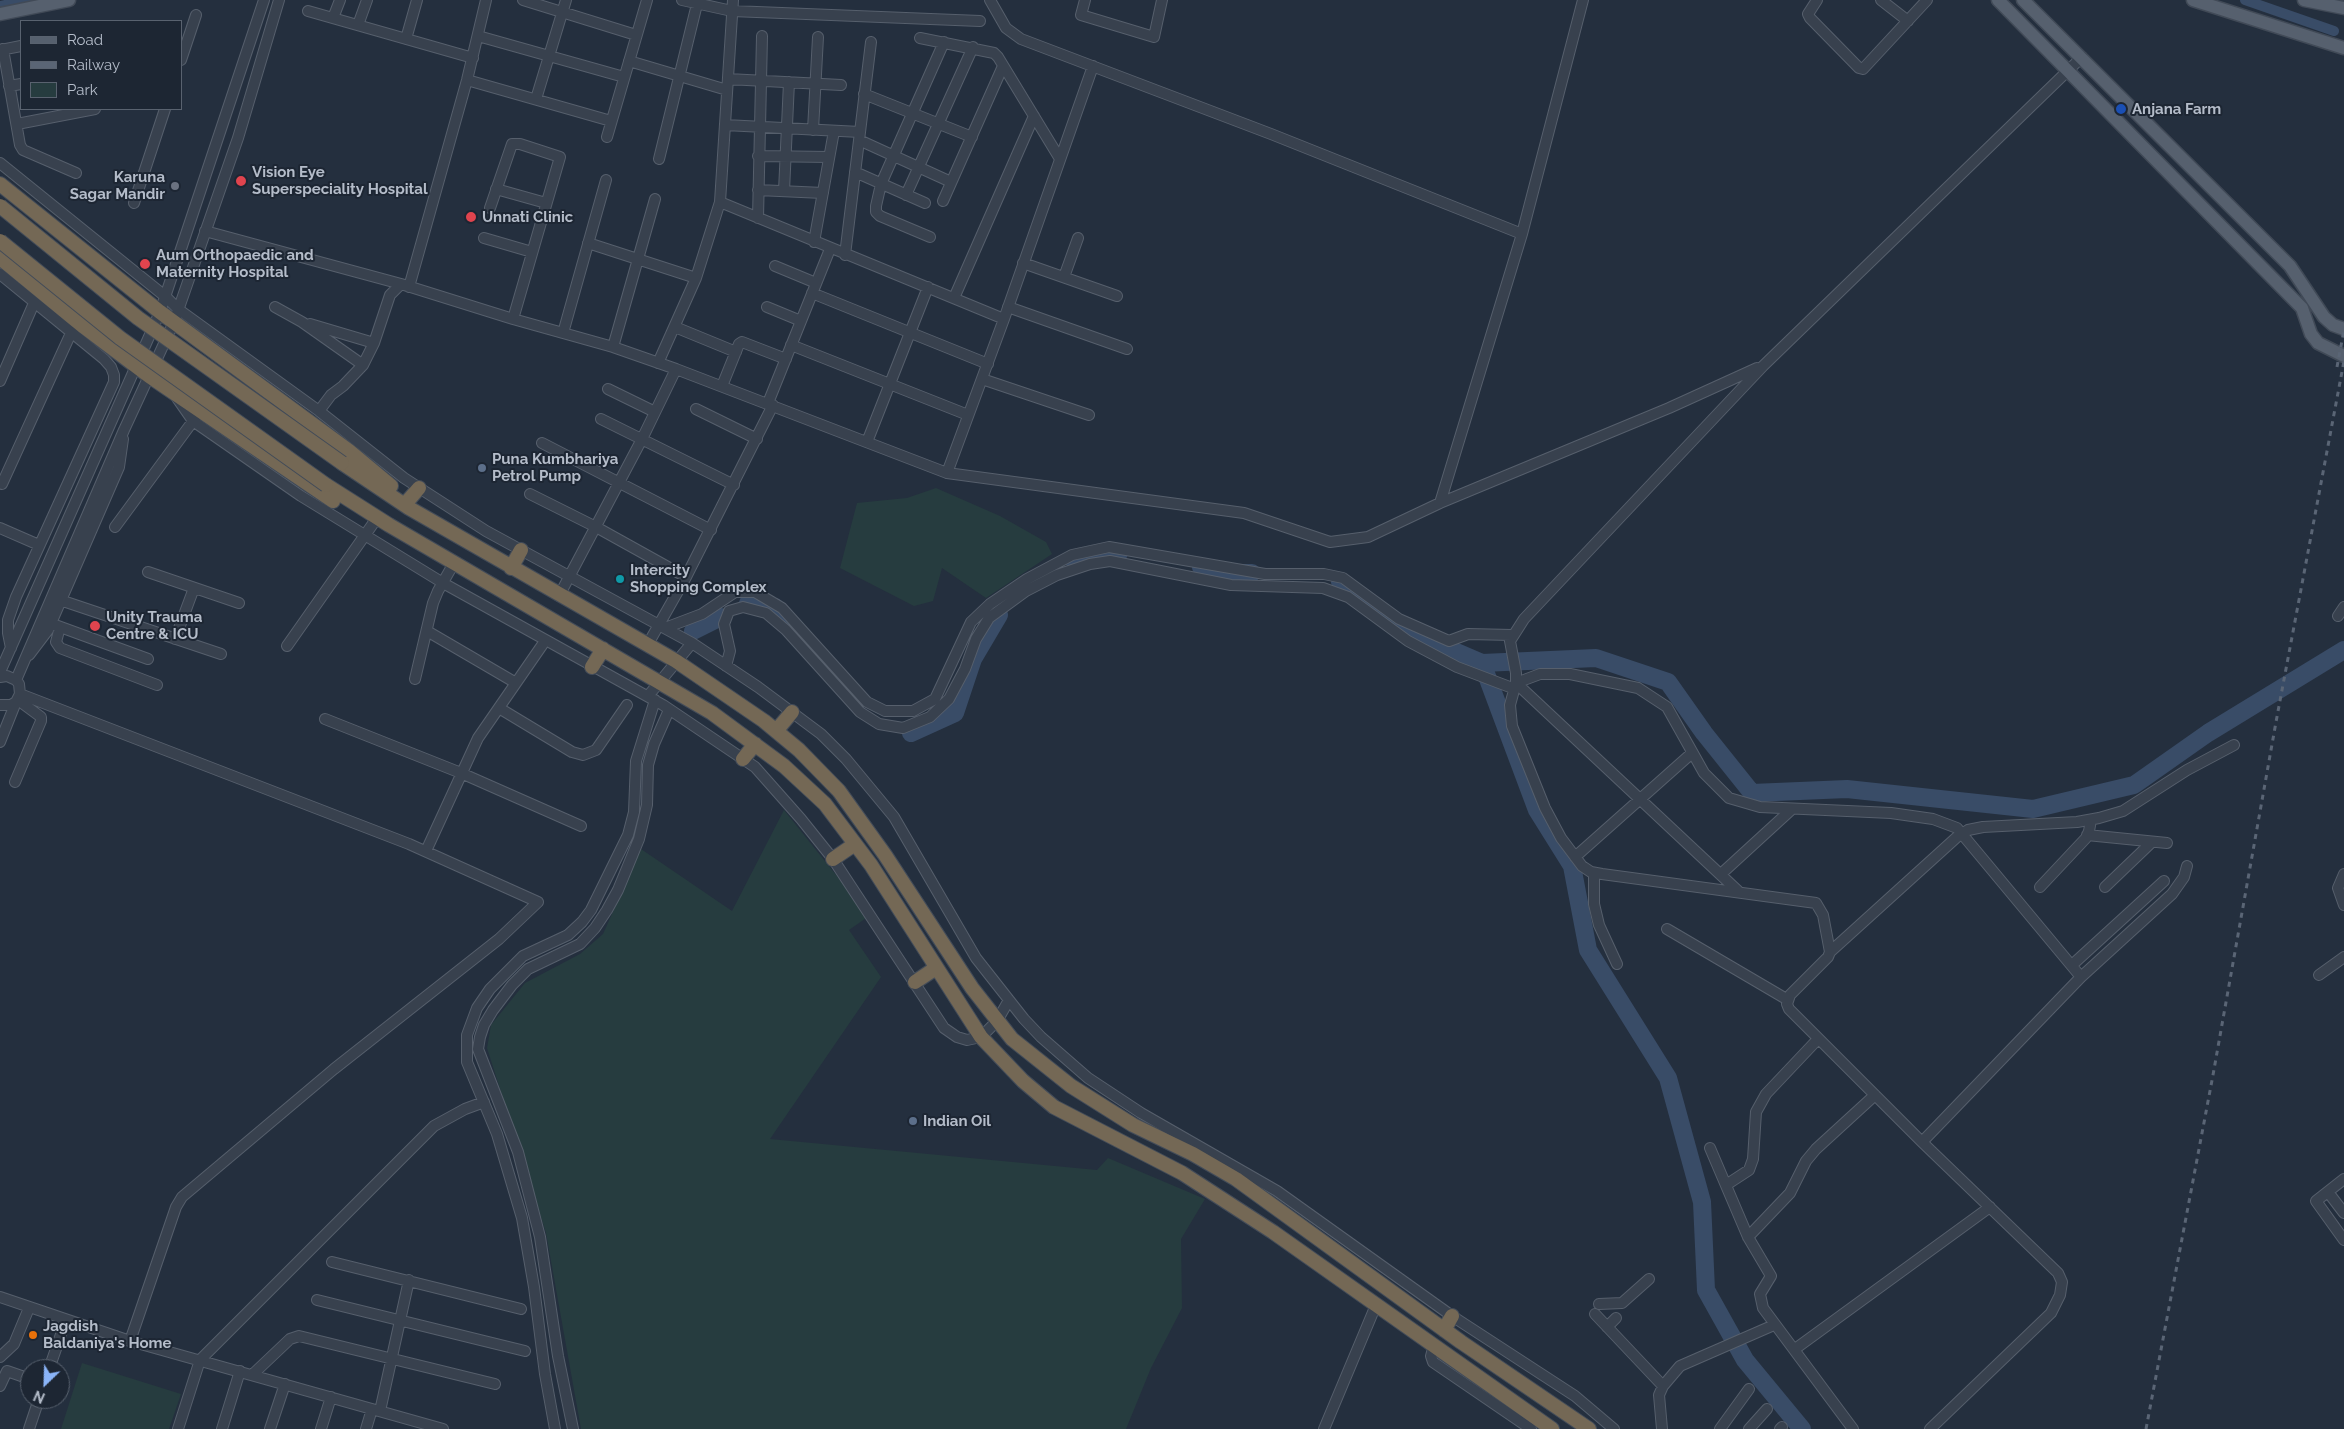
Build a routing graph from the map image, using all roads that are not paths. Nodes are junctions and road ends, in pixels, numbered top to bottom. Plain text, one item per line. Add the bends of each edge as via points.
1 (69, 0) edge
2 (264, 0) edge
3 (279, 0) edge
4 (340, 0) edge
5 (367, 0) edge
6 (418, 0) edge
7 (486, 0) edge
8 (523, 0) edge
9 (566, 0) edge
10 (647, 0) edge
11 (682, 0) edge
12 (990, 0) edge
13 (1084, 0) edge
14 (1162, 0) edge
15 (1583, 0) edge
16 (1817, 0) edge
17 (1881, 0) edge
18 (1927, 0) edge
19 (1998, 0) edge
20 (2023, 0) edge
21 (2193, 0) edge
22 (2304, 0) edge
23 (697, 2) edge
24 (733, 5) edge
25 (2344, 8) edge
26 (308, 11) dead end
27 (562, 12) junction
28 (0, 14) edge
29 (196, 15) dead end
30 (333, 18) junction
31 (980, 21) dead end
32 (1908, 21) junction
33 (358, 25) junction
34 (636, 35) junction
35 (478, 36) junction
36 (762, 36) dead end
37 (818, 37) dead end
38 (920, 38) dead end
39 (406, 39) junction
40 (871, 42) dead end
41 (944, 42) junction
42 (20, 46) edge
43 (973, 48) junction
44 (2344, 48) edge
45 (1, 49) edge
46 (549, 56) junction
47 (182, 57) edge
48 (2082, 57) junction
49 (473, 58) junction
50 (629, 61) junction
51 (1003, 66) junction
52 (1093, 66) junction
53 (2069, 70) junction
54 (681, 76) junction
55 (624, 77) junction
56 (728, 78) junction
57 (467, 80) junction
58 (761, 80) junction
59 (788, 82) junction
60 (815, 83) junction
61 (20, 84) edge
62 (841, 84) dead end
63 (9, 86) junction
64 (728, 90) junction
65 (864, 94) junction
66 (536, 99) junction
67 (91, 110) edge
68 (165, 110) edge
69 (912, 113) junction
70 (1034, 116) junction
71 (611, 121) junction
72 (938, 123) junction
73 (17, 124) junction
74 (725, 126) junction
75 (758, 127) junction
76 (787, 129) junction
77 (812, 130) junction
78 (834, 131) junction
79 (859, 136) junction
80 (972, 136) junction
81 (607, 137) dead end
82 (893, 155) junction
83 (758, 156) junction
84 (786, 156) junction
85 (829, 157) junction
86 (659, 159) dead end
87 (1060, 159) junction
88 (0, 163) edge
89 (919, 167) junction
90 (855, 172) junction
91 (76, 173) dead end
92 (606, 180) dead end
93 (951, 182) junction
94 (0, 184) edge
95 (881, 184) junction
96 (496, 189) junction
97 (758, 190) junction
98 (784, 191) junction
99 (823, 193) junction
100 (906, 195) junction
101 (655, 199) dead end
102 (943, 201) dead end
103 (720, 202) junction
104 (134, 203) dead end
105 (546, 203) junction
106 (926, 203) dead end
107 (0, 206) edge
108 (490, 208) dead end
109 (758, 218) junction
110 (205, 231) junction
111 (1522, 234) junction
112 (930, 237) dead end
113 (484, 238) dead end
114 (1078, 238) dead end
115 (0, 241) edge
116 (814, 242) junction
117 (588, 243) junction
118 (830, 249) junction
119 (532, 252) junction
120 (844, 255) junction
121 (0, 258) edge
122 (638, 258) junction
123 (1024, 263) junction
124 (775, 266) dead end
125 (0, 274) edge
126 (1064, 277) junction
127 (696, 278) junction
128 (405, 285) junction
129 (928, 287) junction
130 (814, 288) junction
131 (166, 296) junction
132 (1117, 296) dead end
133 (954, 298) junction
134 (34, 303) junction
135 (275, 307) dead end
136 (767, 307) dead end
137 (1008, 307) junction
138 (160, 312) junction
139 (176, 315) junction
140 (513, 319) junction
141 (1004, 319) junction
142 (801, 321) junction
143 (302, 322) junction
144 (675, 327) junction
145 (2344, 329) edge
146 (91, 332) junction
147 (910, 332) junction
148 (71, 333) junction
149 (562, 333) junction
150 (374, 343) junction
151 (791, 345) junction
152 (613, 347) junction
153 (1127, 349) dead end
154 (736, 352) junction
155 (2344, 356) edge
156 (786, 359) junction
157 (658, 363) junction
158 (363, 364) junction
159 (988, 364) junction
160 (1762, 366) junction
161 (137, 367) junction
162 (676, 369) junction
163 (149, 376) junction
164 (982, 379) junction
165 (0, 381) edge
166 (889, 384) junction
167 (722, 386) junction
168 (608, 389) dead end
169 (770, 404) junction
170 (696, 409) dead end
171 (319, 411) junction
172 (655, 412) junction
173 (968, 415) junction
174 (1089, 415) dead end
175 (196, 417) junction
176 (601, 419) dead end
177 (124, 430) junction
178 (642, 439) junction
179 (757, 440) junction
180 (867, 442) junction
181 (542, 443) dead end
182 (947, 472) junction
183 (619, 482) junction
184 (2, 484) dead end
185 (734, 485) junction
186 (419, 488) junction
187 (341, 494) junction
188 (530, 494) dead end
189 (1440, 503) junction
190 (407, 506) junction
191 (377, 518) junction
192 (115, 527) dead end
193 (596, 527) junction
194 (0, 528) edge
195 (711, 530) junction
196 (365, 535) junction
197 (39, 545) junction
198 (521, 550) junction
199 (454, 562) junction
200 (512, 568) junction
201 (148, 572) dead end
202 (570, 576) junction
203 (686, 578) junction
204 (443, 583) junction
205 (194, 588) junction
206 (560, 596) junction
207 (60, 600) junction
208 (239, 603) dead end
209 (2344, 607) edge
210 (2338, 616) dead end
211 (56, 625) junction
212 (662, 627) junction
213 (427, 632) junction
214 (1511, 638) junction
215 (176, 639) junction
216 (545, 641) junction
217 (692, 643) junction
218 (648, 644) junction
219 (287, 646) dead end
220 (11, 648) junction
221 (603, 649) junction
222 (221, 654) dead end
223 (148, 659) dead end
224 (676, 661) junction
225 (21, 665) junction
226 (726, 666) junction
227 (592, 667) junction
228 (0, 672) edge
229 (0, 677) edge
230 (16, 680) junction
231 (415, 680) dead end
232 (660, 681) junction
233 (516, 683) junction
234 (1515, 684) junction
235 (157, 685) dead end
236 (651, 698) junction
237 (18, 699) junction
238 (627, 705) dead end
239 (0, 706) edge
240 (499, 708) junction
241 (669, 710) junction
242 (792, 712) junction
243 (324, 719) dead end
244 (776, 731) junction
245 (0, 742) edge
246 (755, 744) junction
247 (2234, 745) dead end
248 (1692, 753) junction
249 (743, 759) junction
250 (461, 773) junction
251 (15, 782) dead end
252 (1640, 798) junction
253 (1792, 809) junction
254 (2091, 820) junction
255 (581, 826) dead end
256 (1963, 833) junction
257 (2087, 835) junction
258 (2152, 842) junction
259 (2167, 843) dead end
260 (855, 844) junction
261 (426, 851) junction
262 (1575, 857) junction
263 (833, 859) junction
264 (2187, 866) dead end
265 (1594, 873) junction
266 (1721, 874) junction
267 (2344, 874) edge
268 (2164, 881) dead end
269 (2105, 886) dead end
270 (2040, 888) dead end
271 (1738, 892) junction
272 (2344, 905) edge
273 (1667, 929) dead end
274 (1830, 952) junction
275 (2344, 957) edge
276 (1617, 964) dead end
277 (2072, 966) junction
278 (936, 968) junction
279 (2319, 975) dead end
280 (2081, 977) junction
281 (915, 982) junction
282 (1009, 1000) junction
283 (1788, 1000) junction
284 (997, 1021) junction
285 (981, 1037) junction
286 (1818, 1039) junction
287 (1876, 1095) junction
288 (484, 1102) junction
289 (1922, 1142) junction
290 (1710, 1148) dead end
291 (2344, 1179) edge
292 (1726, 1185) junction
293 (2328, 1192) junction
294 (1990, 1207) junction
295 (2342, 1208) edge
296 (2326, 1216) junction
297 (1748, 1237) junction
298 (2344, 1240) edge
299 (332, 1262) dead end
300 (1649, 1279) dead end
301 (409, 1280) junction
302 (0, 1297) edge
303 (317, 1300) dead end
304 (1599, 1304) dead end
305 (1376, 1305) junction
306 (29, 1308) junction
307 (521, 1309) dead end
308 (1594, 1314) dead end
309 (1452, 1316) junction
310 (1616, 1318) dead end
311 (66, 1320) junction
312 (400, 1320) junction
313 (1774, 1326) junction
314 (1608, 1327) junction
315 (1444, 1330) junction
316 (130, 1341) junction
317 (1438, 1349) junction
318 (1795, 1349) junction
319 (525, 1351) dead end
320 (2, 1352) edge
321 (52, 1359) edge
322 (392, 1359) junction
323 (200, 1360) junction
324 (240, 1371) junction
325 (252, 1375) junction
326 (20, 1376) edge
327 (285, 1384) junction
328 (495, 1384) dead end
329 (0, 1386) edge
330 (1663, 1386) junction
331 (1749, 1389) dead end
332 (331, 1397) junction
333 (36, 1409) edge
334 (1767, 1409) dead end
335 (376, 1410) junction
336 (411, 1425) edge
337 (29, 1429) edge
338 (178, 1429) edge
339 (222, 1429) edge
340 (270, 1429) edge
341 (321, 1429) edge
342 (366, 1429) edge
343 (443, 1429) edge
344 (556, 1429) edge
345 (572, 1429) edge
346 (1324, 1429) edge
347 (1531, 1429) edge
348 (1552, 1429) edge
349 (1589, 1429) edge
350 (1614, 1429) edge
351 (1662, 1429) edge
352 (1720, 1429) edge
353 (1749, 1429) edge
354 (1853, 1429) edge
355 (1930, 1429) edge

1 - 28 main road
2 - 131 street
3 - 110 street via 238,138
4 - 30 street
5 - 33 street
6 - 39 street
7 - 35 street
8 - 27 street
9 - 27 street
10 - 34 street
11 - 23 street
12 - 52 street via 1013,34
13 - 14 street via 1081,15 1154,37
15 - 111 street
16 - 32 street via 1808,14 1810,18 1863,69
17 - 32 street
18 - 32 street
19 - 53 main road
20 - 48 main road
21 - 44 main road
22 - 25 main road
23 - 24 street
23 - 54 street
24 - 31 street
24 - 56 street
26 - 30 street
27 - 34 street
27 - 46 street
29 - 47 street
30 - 33 street
33 - 39 street
34 - 50 street
35 - 46 street
35 - 49 street
36 - 58 street
37 - 60 street
38 - 41 street
39 - 49 street
40 - 65 street
41 - 43 street
41 - 69 street
42 - 45 street
43 - 51 street via 994,53
43 - 72 street
45 - 63 street
46 - 55 street
46 - 66 street
48 - 53 street
48 - 145 main road via 2290,266 2324,317
49 - 57 street
50 - 54 street
50 - 55 street
51 - 70 street
51 - 80 street
52 - 87 street
52 - 111 street
53 - 155 main road via 2302,308 2311,334 2318,343
53 - 160 street
54 - 64 street
54 - 86 street
55 - 71 street
56 - 58 street
56 - 64 street
57 - 66 street
57 - 128 street
58 - 59 street
58 - 75 street
59 - 60 street
59 - 76 street
60 - 62 street
60 - 77 street
61 - 63 street
63 - 73 street
64 - 74 street
65 - 69 street
65 - 79 street
66 - 71 street
67 - 73 street
68 - 104 street
69 - 72 street
69 - 82 street
70 - 87 street
70 - 133 street
71 - 81 street
72 - 80 street
72 - 89 street
73 - 91 street via 23,150
74 - 75 street
74 - 103 street
75 - 76 street
75 - 83 street
76 - 77 street
76 - 84 street
77 - 78 street
78 - 79 street
78 - 85 street
79 - 82 street
79 - 90 street
80 - 93 street
82 - 89 street
82 - 95 street
83 - 84 street
83 - 97 street
84 - 85 street
84 - 98 street
85 - 99 street
87 - 123 street
88 - 131 street
89 - 93 street
89 - 100 street
90 - 95 street
90 - 120 street
92 - 117 street
93 - 102 street
94 - 138 highway
95 - 100 street
95 - 112 street via 876,212
96 - 105 street
96 - 105 street via 509,149 512,144 520,144 560,157
96 - 108 street
97 - 98 street
97 - 109 street
98 - 99 street
99 - 116 street
100 - 106 street
101 - 122 street
103 - 109 street
103 - 127 street
105 - 119 street
107 - 190 highway, bridge via 138,318
109 - 116 street
110 - 128 street
110 - 139 street
111 - 189 street
113 - 119 street
114 - 126 street
115 - 187 highway, bridge via 120,338
116 - 118 street
117 - 122 street
117 - 149 street
118 - 120 street
118 - 130 street
119 - 140 street
120 - 129 street
121 - 146 highway
122 - 127 street
122 - 152 street
123 - 126 street
123 - 137 street
124 - 130 street
125 - 134 street
126 - 132 street
127 - 144 street
128 - 140 street
128 - 150 street via 390,295
129 - 133 street
129 - 147 street
130 - 142 street
130 - 147 street
131 - 138 street
131 - 139 street
133 - 141 street
134 - 148 street
134 - 165 street
135 - 143 street
136 - 142 street
137 - 141 street
137 - 153 street
138 - 139 highway
138 - 161 street
139 - 163 street
139 - 171 street
139 - 190 highway via 349,451 399,493
140 - 149 street
141 - 159 street
142 - 151 street
143 - 150 street
143 - 158 street
144 - 154 street
144 - 157 street
146 - 148 street via 79,330
146 - 161 highway
147 - 159 street
147 - 166 street
148 - 184 street
148 - 197 street via 112,367 114,382
149 - 152 street
150 - 158 street
151 - 156 street
151 - 166 street
152 - 157 street
154 - 156 street via 742,342
154 - 167 street
156 - 169 street
157 - 162 street
158 - 171 street via 330,395
159 - 164 street
160 - 189 street
160 - 214 street via 1524,619
161 - 163 highway
161 - 220 street
162 - 167 street
162 - 172 street
163 - 175 highway via 173,393
163 - 177 street
164 - 173 street
164 - 174 street
166 - 173 street
166 - 180 street
167 - 169 street
168 - 172 street
169 - 179 street
169 - 180 street
170 - 179 street
171 - 186 street
172 - 178 street
173 - 182 street
175 - 187 highway via 334,502
175 - 192 street
175 - 196 street via 301,496
176 - 178 street
177 - 207 street via 119,467
177 - 225 street
178 - 183 street
178 - 185 street
179 - 185 street
180 - 182 street
181 - 183 street
182 - 189 street via 1244,513 1330,542 1368,537
183 - 193 street
183 - 195 street
185 - 195 street
186 - 190 highway
186 - 198 street
187 - 191 highway
188 - 193 street
190 - 200 highway
191 - 196 street
191 - 199 highway
193 - 202 street
193 - 203 street
194 - 197 street
195 - 203 street
196 - 204 street
196 - 219 street
197 - 220 street via 8,620
198 - 200 highway
198 - 202 street
199 - 204 street
199 - 221 highway
200 - 206 highway
201 - 205 street
202 - 206 street
202 - 212 street
203 - 212 street
204 - 213 street
204 - 216 street
205 - 208 street
205 - 215 street
206 - 218 highway
207 - 211 street
207 - 215 street
209 - 210 street
211 - 223 street
211 - 225 street
211 - 235 street via 56,642 60,648
212 - 214 street via 702,614 735,592 755,592 782,608 867,702 885,711 913,710 935,699 971,622 990,604 1072,555 1109,547 1265,574 1324,574 1343,578 1399,619 1449,642 1468,634
212 - 217 street
212 - 218 street
213 - 231 street
213 - 233 street
214 - 234 street
215 - 222 street
216 - 227 street
216 - 233 street
217 - 224 street
217 - 226 street
218 - 224 highway
220 - 228 street
221 - 227 highway
221 - 232 highway
224 - 232 street
224 - 244 highway
225 - 230 street
226 - 234 street via 730,651 724,624 729,611 743,607 766,613 786,630 860,712 879,724 903,728 930,717 949,699 989,618 1026,591 1057,575 1110,561 1232,585 1323,588 1348,597 1408,641 1457,667
226 - 242 street
227 - 236 street
229 - 230 street
230 - 237 street via 20,688
232 - 236 street
232 - 246 highway
233 - 240 street
234 - 248 street via 1540,674 1570,674 1638,688 1667,707
234 - 252 street
234 - 262 street via 1510,705 1512,726 1560,838
236 - 241 street
236 - 288 street via 636,762 634,812 628,835 592,910 568,935 518,960 477,1008 465,1048 467,1062
237 - 239 street
237 - 245 street
237 - 251 street via 41,717 41,721
237 - 261 street
238 - 240 street via 596,750 583,755 572,752
240 - 250 street via 478,738
241 - 249 street
241 - 345 street via 648,765 644,822 618,890 595,928 580,944 528,969 517,980 484,1025 478,1049 518,1152 540,1237
242 - 244 highway
242 - 282 street via 846,759 894,818 976,958
243 - 250 street
244 - 284 highway via 839,791
246 - 249 highway
246 - 260 highway via 824,804
247 - 254 street via 2187,770 2123,811
248 - 252 street
248 - 253 street via 1704,774 1729,798 1760,807
249 - 263 street via 755,767
250 - 255 street
250 - 261 street
252 - 262 street
252 - 266 street
253 - 256 street via 1891,813 1933,819
253 - 266 street
254 - 256 street via 1983,827
254 - 257 street
256 - 274 street
256 - 277 street
257 - 258 street
257 - 270 street
258 - 259 street
258 - 269 street
260 - 263 highway
260 - 278 highway
261 - 316 street via 538,902 499,939 334,1068 182,1197 176,1206
262 - 265 street
263 - 281 street
264 - 280 street via 2172,894
265 - 271 street
265 - 276 street via 1594,904 1599,925
266 - 271 street
267 - 272 street via 2338,888
268 - 277 street
271 - 274 street via 1816,903 1823,915
273 - 283 street
274 - 283 street
275 - 279 street
277 - 280 street
278 - 281 highway
278 - 285 highway
280 - 289 street
281 - 285 street via 944,1028 967,1040
282 - 284 street
282 - 309 street via 1041,1037 1088,1078 1141,1113 1272,1188
283 - 286 street via 1789,1009
284 - 285 street
284 - 315 highway via 1012,1039 1071,1086 1133,1125 1236,1179
285 - 305 highway via 1023,1082 1054,1107 1182,1173
286 - 287 street
286 - 292 street via 1766,1094 1756,1112 1753,1159 1749,1170
287 - 289 street
287 - 297 street via 1816,1149 1806,1161 1790,1193
288 - 323 street via 434,1126
288 - 344 street via 522,1218
289 - 294 street
290 - 292 street
291 - 293 street
292 - 297 street
293 - 295 street
293 - 296 street via 2316,1201
294 - 318 street
294 - 355 street via 2058,1273 2062,1282 2060,1295 2051,1313
295 - 296 street
296 - 298 street
297 - 313 street via 1771,1276 1760,1300
299 - 301 street
300 - 304 street via 1622,1303
301 - 307 street
301 - 312 street
302 - 306 street
303 - 312 street
305 - 317 highway
305 - 346 street
306 - 311 street
306 - 320 street via 14,1344
308 - 314 street
309 - 315 highway
309 - 350 street via 1575,1396
310 - 314 street
311 - 316 street
311 - 321 street
312 - 319 street
312 - 322 street
313 - 318 street
313 - 330 street via 1680,1366
314 - 330 street
315 - 349 highway
316 - 323 street
317 - 347 street via 1431,1356 1433,1362
317 - 348 highway
318 - 354 street
322 - 325 street via 294,1336
322 - 328 street
322 - 335 street
323 - 324 street
323 - 338 street
324 - 325 street
324 - 339 street
325 - 327 street
326 - 329 street via 7,1371
327 - 332 street
327 - 340 street
330 - 351 street via 1658,1400
331 - 352 street
332 - 335 street
332 - 341 street
333 - 337 street
334 - 353 street
335 - 336 street
335 - 342 street
336 - 343 street

